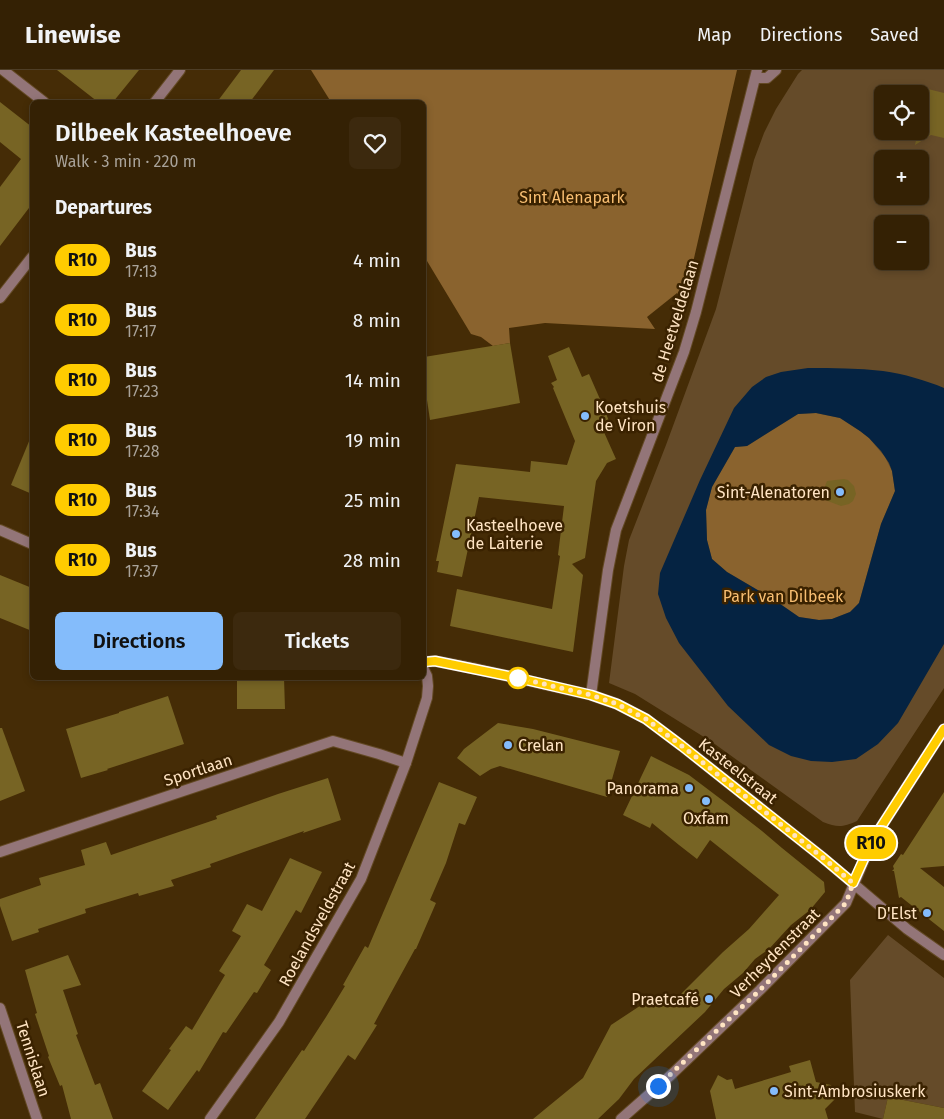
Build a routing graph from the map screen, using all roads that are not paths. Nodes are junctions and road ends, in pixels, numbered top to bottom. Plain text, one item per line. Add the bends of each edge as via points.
1 (3, 70) edge
2 (180, 70) edge
3 (776, 70) edge
4 (756, 74) edge
5 (41, 100) edge
6 (157, 100) edge
7 (30, 260) edge
8 (0, 298) edge
9 (0, 530) edge
10 (30, 543) edge
11 (426, 662) edge
12 (426, 674) edge
13 (591, 695) junction
14 (944, 729) edge
15 (406, 763) junction
16 (0, 852) edge
17 (853, 883) junction
18 (944, 955) edge
19 (0, 1008) edge
20 (37, 1119) edge
21 (210, 1119) edge
22 (621, 1119) edge

1 - 5 street
2 - 6 street
3 - 4 street via 767,78
4 - 13 street, de Heetveldelaan via 684,352 616,530
7 - 8 street
9 - 10 street
11 - 13 street, Kasteelstraat via 477,669
12 - 15 street, Roelandsveldstraat via 427,698
13 - 17 street, Kasteelstraat via 646,719
14 - 17 street, Verheydenstraat via 872,841
15 - 16 street, Sportlaan via 333,741
15 - 21 street, Roelandsveldstraat via 361,879 279,1022
17 - 18 street, Kasteelstraat via 907,929
17 - 22 street, Verheydenstraat via 846,903 760,990
19 - 20 street, Tennislaan

